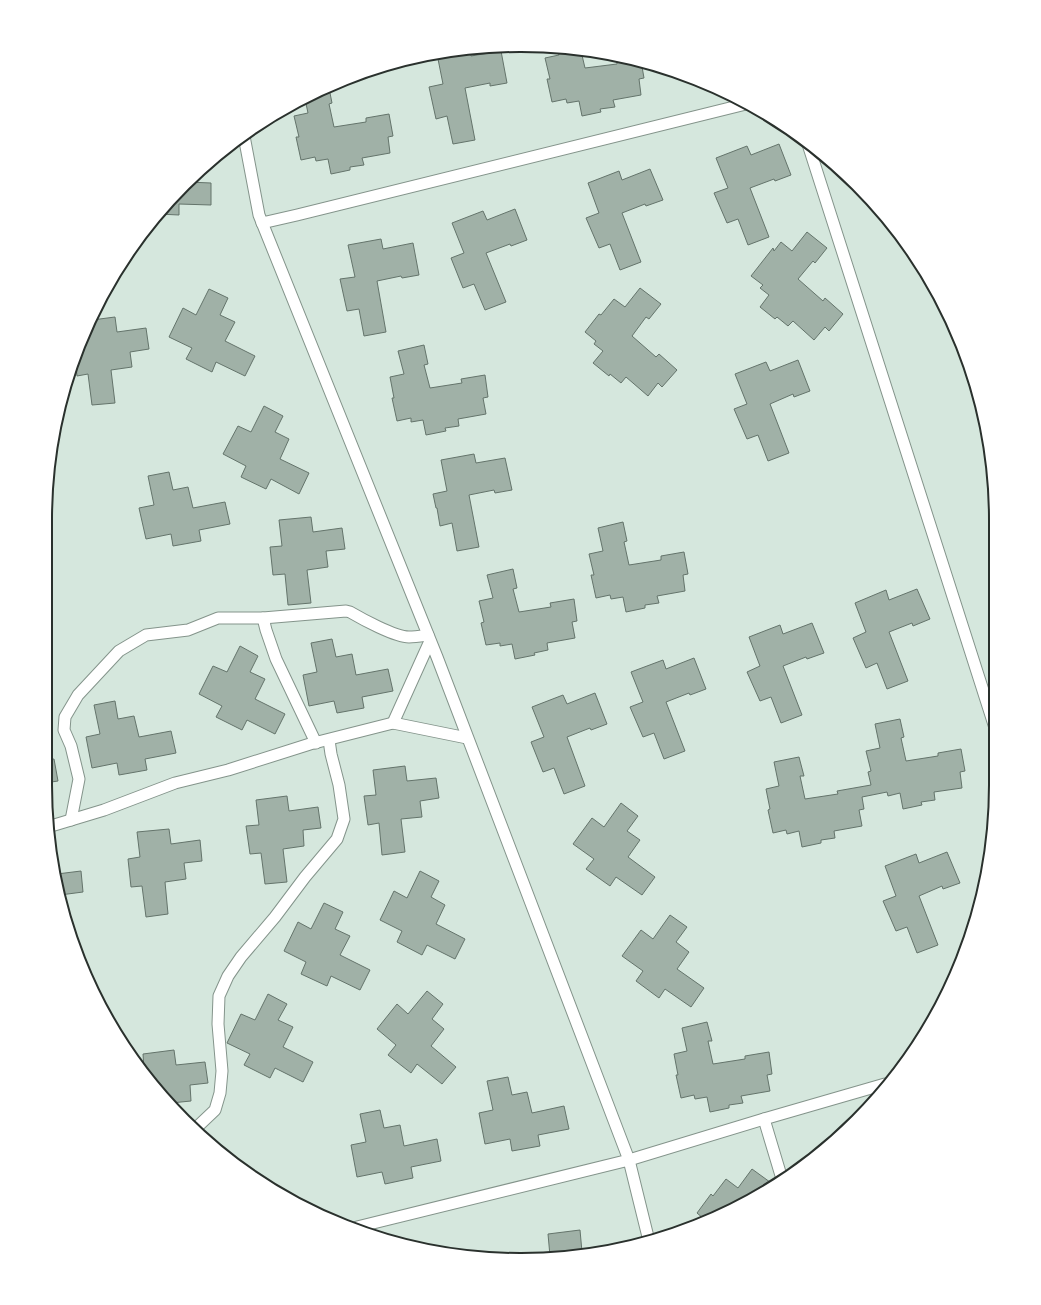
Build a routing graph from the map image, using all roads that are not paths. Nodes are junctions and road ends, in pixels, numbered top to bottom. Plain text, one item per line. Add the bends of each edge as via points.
1 (739, 106) edge
2 (245, 142) edge
3 (810, 152) edge
4 (262, 223) junction
5 (263, 618) junction
6 (429, 638) junction
7 (989, 709) edge
8 (393, 723) junction
9 (467, 738) junction
10 (329, 740) junction
11 (316, 743) junction
12 (71, 820) junction
13 (54, 825) edge
14 (879, 1086) edge
15 (764, 1119) junction
16 (199, 1125) edge
17 (629, 1160) junction
18 (781, 1174) edge
19 (363, 1225) edge
20 (648, 1235) edge

1 - 4 street
2 - 4 street
3 - 7 street
4 - 6 street
5 - 6 street via 346,611 402,637
5 - 11 street via 276,659
5 - 12 street via 218,618 188,630 146,635 119,651 78,695 66,717 64,730 71,746 79,779
6 - 8 street
6 - 9 street
8 - 9 street
8 - 10 street
9 - 17 street
10 - 11 street
10 - 16 street via 344,819 337,840 228,976 219,996 218,1024 222,1070 220,1093 215,1110
11 - 12 street via 175,783
12 - 13 street
14 - 15 street
15 - 17 street
15 - 18 street
17 - 19 street
17 - 20 street

